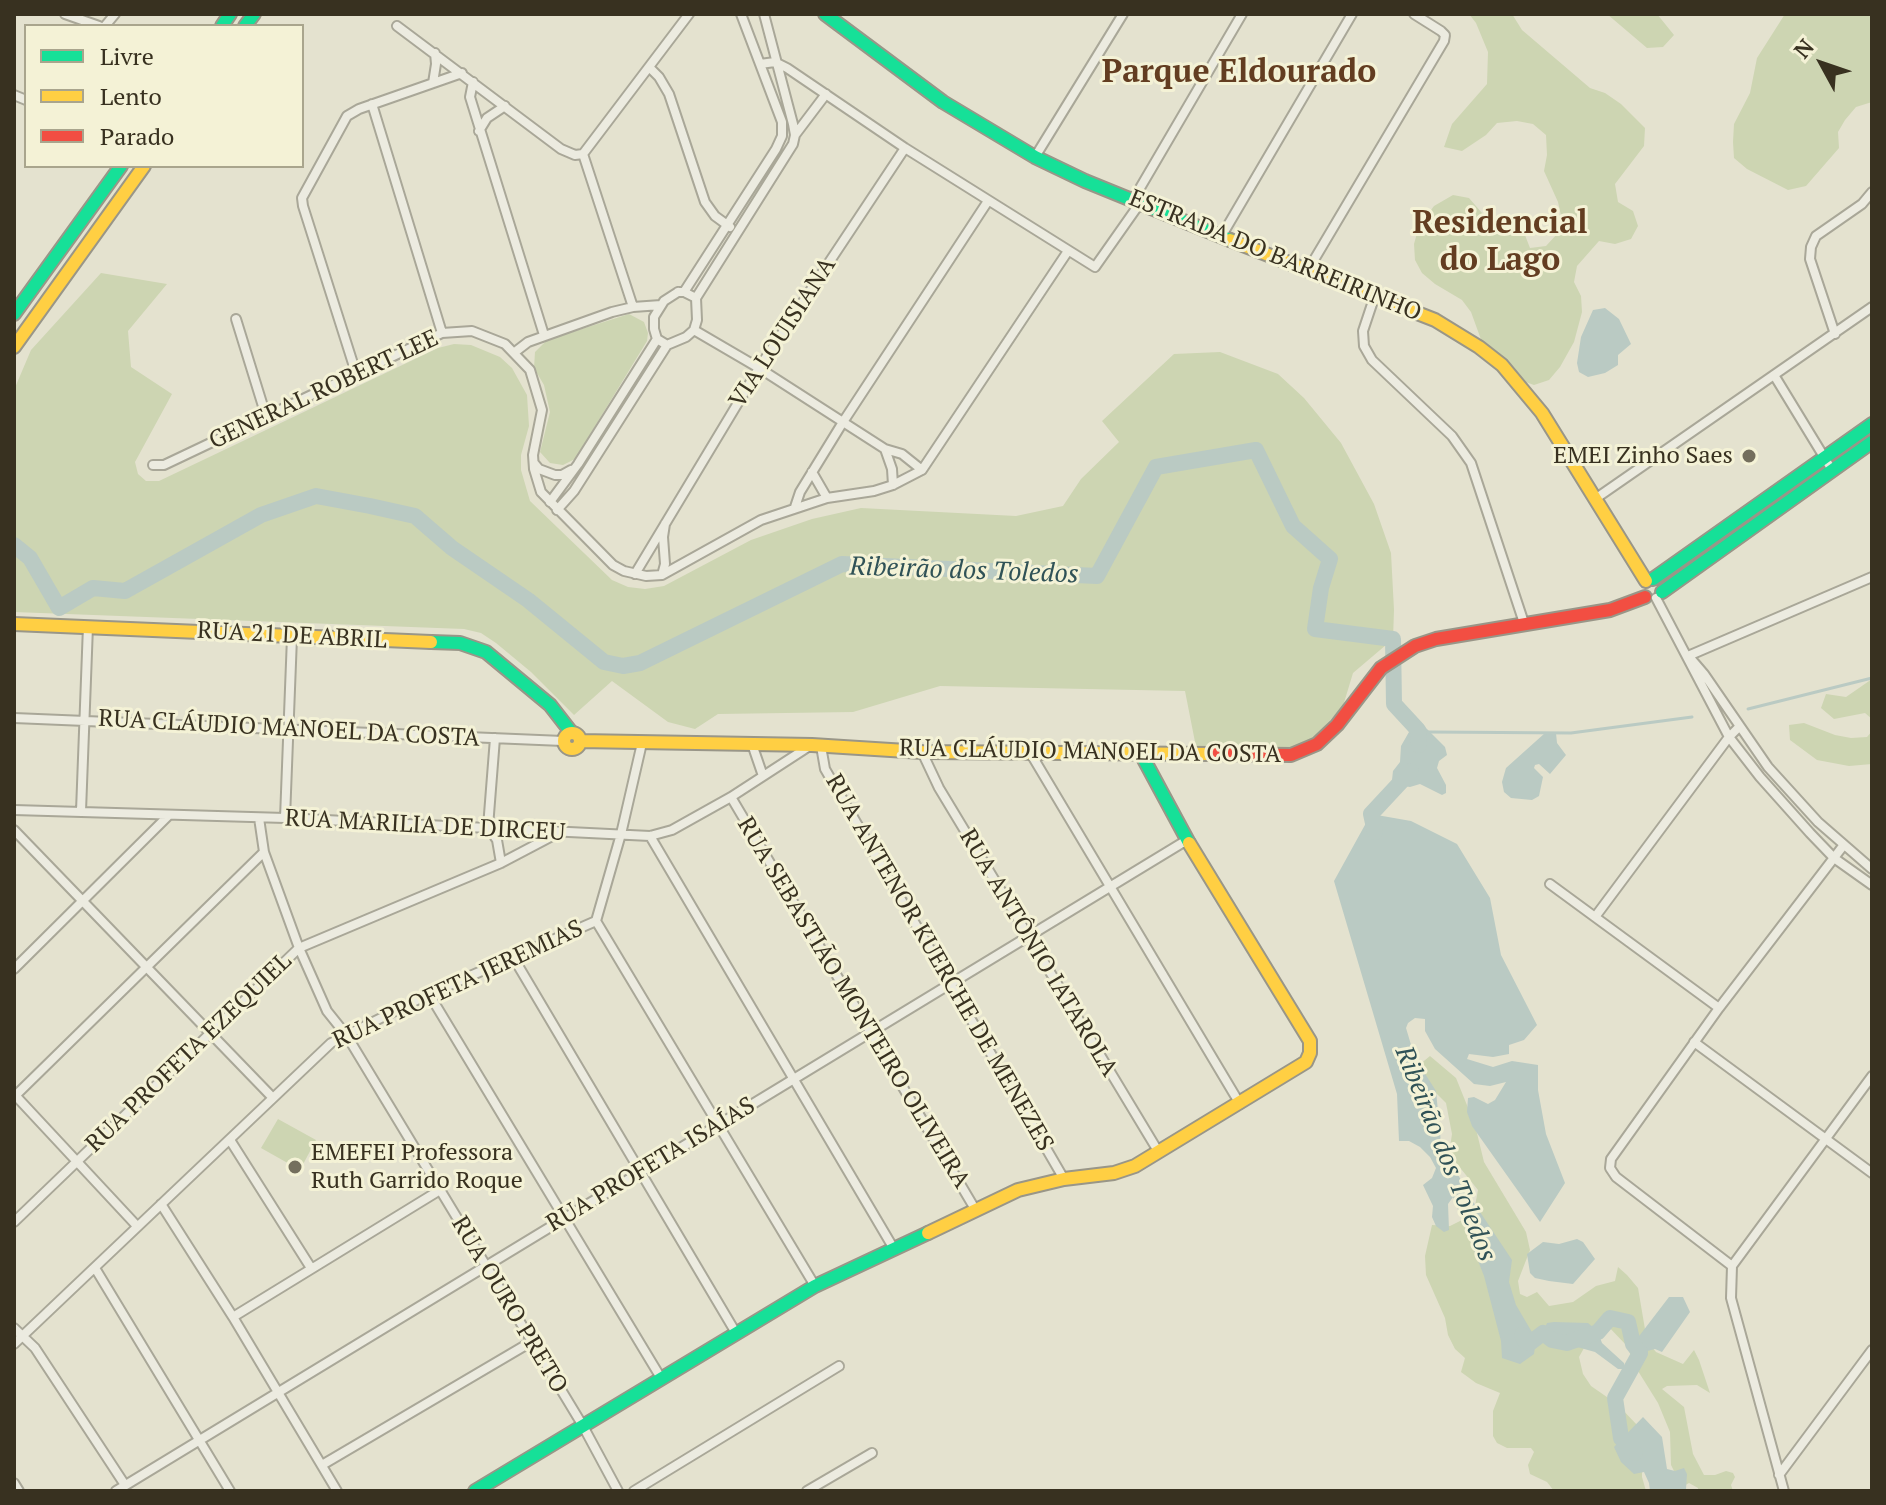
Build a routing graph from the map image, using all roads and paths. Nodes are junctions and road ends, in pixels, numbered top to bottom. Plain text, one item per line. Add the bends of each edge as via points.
1 (65, 14) edge
2 (689, 14) edge
3 (741, 14) edge
4 (825, 14) edge
5 (1123, 14) edge
6 (1242, 14) edge
7 (1352, 14) edge
8 (1414, 14) edge
9 (764, 16) edge
10 (97, 24) edge
11 (397, 26) dead end
12 (435, 53) junction
13 (775, 62) junction
14 (760, 64) junction
15 (649, 67) junction
16 (462, 73) junction
17 (798, 78) junction
18 (780, 80) junction
19 (473, 82) junction
20 (433, 83) junction
21 (767, 84) junction
22 (826, 94) junction
23 (372, 104) junction
24 (505, 106) junction
25 (479, 131) junction
26 (795, 135) junction
27 (905, 148) junction
28 (583, 154) junction
29 (1035, 157) junction
30 (120, 168) edge
31 (143, 168) edge
32 (1872, 192) edge
33 (988, 201) junction
34 (1137, 201) junction
35 (728, 225) junction
36 (738, 231) junction
37 (1221, 237) junction
38 (1068, 251) junction
39 (1308, 270) junction
40 (684, 292) junction
41 (696, 298) junction
42 (1374, 298) junction
43 (661, 305) junction
44 (633, 307) junction
45 (1872, 307) edge
46 (14, 314) edge
47 (654, 317) junction
48 (236, 319) dead end
49 (694, 330) junction
50 (442, 333) junction
51 (1835, 334) junction
52 (544, 335) junction
53 (657, 339) junction
54 (667, 345) junction
55 (14, 347) edge
56 (515, 352) junction
57 (759, 368) junction
58 (356, 373) junction
59 (1774, 375) junction
60 (266, 416) junction
61 (843, 422) junction
62 (1872, 424) edge
63 (1872, 442) edge
64 (885, 449) junction
65 (1824, 458) junction
66 (533, 462) junction
67 (578, 464) junction
68 (153, 465) dead end
69 (922, 470) junction
70 (1832, 470) junction
71 (812, 472) junction
72 (893, 485) junction
73 (827, 498) junction
74 (1595, 499) junction
75 (550, 502) junction
76 (795, 507) junction
77 (557, 510) junction
78 (666, 519) junction
79 (635, 574) junction
80 (662, 575) junction
81 (1872, 577) edge
82 (1649, 580) junction
83 (1654, 596) junction
84 (14, 624) edge
85 (88, 626) junction
86 (1525, 626) junction
87 (292, 637) junction
88 (1688, 656) junction
89 (14, 718) edge
90 (86, 719) junction
91 (1739, 727) junction
92 (289, 729) junction
93 (1729, 737) junction
94 (495, 738) junction
95 (570, 738) junction
96 (642, 743) junction
97 (752, 744) junction
98 (816, 745) junction
99 (922, 752) junction
100 (1031, 754) junction
101 (1141, 754) junction
102 (763, 776) junction
103 (731, 797) junction
104 (14, 810) edge
105 (81, 811) junction
106 (168, 816) junction
107 (259, 818) junction
108 (285, 818) junction
109 (488, 827) junction
110 (537, 831) junction
111 (558, 833) junction
112 (621, 834) junction
113 (16, 836) edge
114 (650, 836) junction
115 (1187, 840) junction
116 (538, 844) junction
117 (1843, 846) junction
118 (264, 852) junction
119 (1834, 858) junction
120 (501, 863) junction
121 (1872, 869) edge
122 (1550, 884) dead end
123 (1872, 885) edge
124 (1109, 888) junction
125 (81, 901) junction
126 (1595, 917) junction
127 (596, 921) junction
128 (1030, 936) junction
129 (299, 948) junction
130 (513, 957) junction
131 (146, 966) junction
132 (14, 969) edge
133 (949, 985) junction
134 (429, 994) junction
135 (1719, 1008) junction
136 (871, 1032) junction
137 (209, 1033) junction
138 (347, 1036) junction
139 (1694, 1042) junction
140 (1872, 1076) edge
141 (794, 1079) junction
142 (15, 1095) edge
143 (273, 1098) junction
144 (1240, 1104) junction
145 (717, 1126) junction
146 (1826, 1139) junction
147 (230, 1140) junction
148 (1158, 1151) junction
149 (77, 1160) junction
150 (640, 1173) junction
151 (1872, 1173) edge
152 (1064, 1179) junction
153 (440, 1190) junction
154 (161, 1204) junction
155 (975, 1209) junction
156 (563, 1219) junction
157 (14, 1222) edge
158 (137, 1226) junction
159 (894, 1249) junction
160 (1732, 1266) junction
161 (485, 1267) junction
162 (95, 1268) junction
163 (311, 1268) junction
164 (815, 1286) junction
165 (233, 1317) junction
166 (14, 1328) edge
167 (736, 1333) junction
168 (22, 1336) junction
169 (531, 1342) junction
170 (14, 1344) edge
171 (1872, 1350) edge
172 (839, 1366) dead end
173 (661, 1378) junction
174 (278, 1392) junction
175 (583, 1426) junction
176 (199, 1440) junction
177 (872, 1453) dead end
178 (322, 1465) junction
179 (1779, 1475) junction
180 (14, 1483) edge
181 (125, 1485) junction
182 (19, 1491) edge
183 (116, 1491) edge
184 (230, 1491) edge
185 (337, 1491) edge
186 (475, 1491) edge
187 (618, 1491) edge
188 (634, 1491) edge
189 (807, 1491) edge
190 (1784, 1491) edge

1 - 10 street
2 - 15 street
3 - 14 street
4 - 29 main road, ESTRADA DO BARREIRINHO via 943,102
5 - 29 street
6 - 34 street
7 - 37 street
8 - 39 street via 1445,35 1444,41
9 - 13 street
11 - 12 street
12 - 16 street
12 - 20 street
13 - 14 street
13 - 17 street
13 - 18 street
14 - 21 street
15 - 28 street
15 - 35 street via 669,94 705,202
16 - 19 street
16 - 20 street
17 - 18 street
17 - 22 street
18 - 21 street
18 - 26 street
19 - 24 street
19 - 25 street via 470,97
20 - 23 street
21 - 35 street via 782,136
22 - 26 street
22 - 27 street
23 - 50 street
23 - 58 street via 347,116 302,198
24 - 25 street
24 - 28 street via 561,149
25 - 52 street
26 - 36 street
27 - 33 street
27 - 57 street, VIA LOUISIANA
28 - 44 street
29 - 34 main road, ESTRADA DO BARREIRINHO
30 - 46 main road
31 - 55 main road
32 - 51 street via 1816,236 1811,247 1810,259
33 - 38 street
33 - 61 street
34 - 37 main road, ESTRADA DO BARREIRINHO
34 - 38 street via 1096,268
35 - 36 street
35 - 40 street
36 - 41 street
37 - 39 main road, ESTRADA DO BARREIRINHO
38 - 69 street
39 - 42 main road, ESTRADA DO BARREIRINHO
40 - 41 street
40 - 43 street
41 - 49 street
42 - 74 main road, ESTRADA DO BARREIRINHO via 1435,320 1502,365 1542,413
42 - 86 street via 1363,331 1364,346 1372,360 1452,436 1471,463
43 - 44 street
43 - 47 street
44 - 47 street
44 - 52 street
45 - 51 street
47 - 53 street
48 - 60 street
49 - 54 street
49 - 57 street
50 - 56 street, GENERAL ROBERT LEE via 481,334
50 - 58 street, GENERAL ROBERT LEE
51 - 59 street
52 - 56 street
53 - 54 street
53 - 67 street
54 - 77 street
56 - 66 street via 530,370 540,398 541,428
57 - 61 street
57 - 78 street, VIA LOUISIANA
58 - 60 street, GENERAL ROBERT LEE
59 - 65 street
59 - 74 street
60 - 68 street, GENERAL ROBERT LEE via 164,465
61 - 64 street
61 - 71 street
62 - 65 main road
63 - 70 main road, RUA CLÁUDIO MANOEL DA COSTA
64 - 69 street via 902,454
64 - 72 street
65 - 70 street
65 - 82 main road
66 - 67 street via 555,475
66 - 75 street via 536,481
67 - 75 street
69 - 72 street
70 - 83 main road, RUA CLÁUDIO MANOEL DA COSTA
71 - 73 street
71 - 76 street
72 - 73 street
73 - 76 street
74 - 82 main road, ESTRADA DO BARREIRINHO
75 - 77 street
76 - 80 street
77 - 79 street via 613,565
78 - 79 street, VIA LOUISIANA
78 - 80 street, VIA LOUISIANA
79 - 80 street
81 - 88 street
82 - 83 main road, ESTRADA DO BARREIRINHO via 1661,584
82 - 83 main road via 1641,589
83 - 86 main road, RUA CLÁUDIO MANOEL DA COSTA
83 - 88 street
84 - 85 main road, RUA 21 DE ABRIL
85 - 87 main road, RUA 21 DE ABRIL
85 - 90 street
86 - 101 main road, RUA CLÁUDIO MANOEL DA COSTA via 1415,646 1381,668 1317,744 1291,755
87 - 92 street
87 - 95 main road, RUA 21 DE ABRIL via 474,646 550,705
88 - 91 street
88 - 93 street
89 - 90 street, RUA CLÁUDIO MANOEL DA COSTA
90 - 92 street, RUA CLÁUDIO MANOEL DA COSTA
90 - 105 street
91 - 93 street
91 - 117 street via 1768,767
92 - 94 street, RUA CLÁUDIO MANOEL DA COSTA
92 - 108 street
93 - 119 street
93 - 126 street
94 - 95 street, RUA CLÁUDIO MANOEL DA COSTA
94 - 109 street
95 - 96 main road, RUA CLÁUDIO MANOEL DA COSTA
96 - 97 main road, RUA CLÁUDIO MANOEL DA COSTA
96 - 112 street, RUA PROFETA JEREMIAS
97 - 98 main road, RUA CLÁUDIO MANOEL DA COSTA
97 - 102 street
98 - 99 main road, RUA CLÁUDIO MANOEL DA COSTA
98 - 102 street, RUA MARILIA DE DIRCEU
98 - 133 street, RUA ANTENOR KUERCHE DE MENEZES
99 - 100 main road, RUA CLÁUDIO MANOEL DA COSTA
99 - 128 street, RUA ANTÔNIO IATAROLA
100 - 101 main road, RUA CLÁUDIO MANOEL DA COSTA
100 - 124 street
101 - 115 main road
102 - 103 street, RUA MARILIA DE DIRCEU
103 - 114 street, RUA MARILIA DE DIRCEU via 672,830
103 - 136 street, RUA SEBASTIÃO MONTEIRO OLIVEIRA
104 - 105 street, RUA MARILIA DE DIRCEU
105 - 106 street, RUA MARILIA DE DIRCEU
106 - 107 street, RUA MARILIA DE DIRCEU
106 - 125 street
107 - 108 street, RUA MARILIA DE DIRCEU
107 - 118 street, RUA OURO PRETO
108 - 109 street, RUA MARILIA DE DIRCEU
109 - 110 street, RUA MARILIA DE DIRCEU
109 - 120 street via 497,840
110 - 111 street, RUA MARILIA DE DIRCEU
110 - 116 street
111 - 112 street, RUA MARILIA DE DIRCEU
111 - 116 street, RUA PROFETA EZEQUIEL
112 - 114 street, RUA MARILIA DE DIRCEU
112 - 127 street, RUA PROFETA JEREMIAS
113 - 125 street
114 - 141 street
115 - 124 street, RUA PROFETA ISAÍAS
115 - 144 main road via 1310,1041 1306,1062
116 - 120 street, RUA PROFETA EZEQUIEL
117 - 119 street
117 - 121 street
118 - 129 street, RUA OURO PRETO
118 - 131 street
119 - 123 street
119 - 135 street
120 - 129 street, RUA PROFETA EZEQUIEL
122 - 126 street
124 - 128 street, RUA PROFETA ISAÍAS
124 - 144 street
125 - 131 street
125 - 132 street
126 - 135 street
127 - 130 street, RUA PROFETA JEREMIAS
127 - 145 street
128 - 133 street, RUA PROFETA ISAÍAS
128 - 148 street, RUA ANTÔNIO IATAROLA
129 - 137 street, RUA PROFETA EZEQUIEL
129 - 138 street, RUA OURO PRETO via 327,1011
130 - 134 street, RUA PROFETA JEREMIAS
130 - 150 street
131 - 137 street
131 - 142 street
133 - 136 street, RUA PROFETA ISAÍAS
133 - 152 street, RUA ANTENOR KUERCHE DE MENEZES
134 - 138 street, RUA PROFETA JEREMIAS
134 - 156 street
135 - 139 street
136 - 141 street, RUA PROFETA ISAÍAS
136 - 155 street, RUA SEBASTIÃO MONTEIRO OLIVEIRA
137 - 143 street
137 - 149 street, RUA PROFETA EZEQUIEL
138 - 143 street, RUA PROFETA JEREMIAS via 324,1048
138 - 153 street, RUA OURO PRETO
139 - 146 street
139 - 160 street via 1611,1159 1610,1168
140 - 146 street
141 - 145 street, RUA PROFETA ISAÍAS
141 - 159 street
142 - 149 street
143 - 147 street, RUA PROFETA JEREMIAS
144 - 148 main road
145 - 150 street, RUA PROFETA ISAÍAS
145 - 164 street
146 - 151 street
146 - 160 street
147 - 154 street, RUA PROFETA JEREMIAS
147 - 163 street
148 - 152 main road via 1114,1173
149 - 157 street, RUA PROFETA EZEQUIEL
149 - 158 street
150 - 156 street, RUA PROFETA ISAÍAS
150 - 167 street
152 - 155 main road via 1018,1190
153 - 161 street, RUA OURO PRETO
153 - 163 street
154 - 158 street, RUA PROFETA JEREMIAS
154 - 165 street
155 - 159 main road
156 - 161 street, RUA PROFETA ISAÍAS
156 - 173 street
158 - 162 street, RUA PROFETA JEREMIAS
159 - 164 main road
160 - 179 street via 1731,1298
161 - 169 street, RUA OURO PRETO
161 - 174 street, RUA PROFETA ISAÍAS
162 - 168 street, RUA PROFETA JEREMIAS
162 - 176 street
163 - 165 street
164 - 167 main road
165 - 174 street
166 - 168 street
167 - 173 main road
168 - 170 street, RUA PROFETA JEREMIAS
168 - 181 street
169 - 175 street, RUA OURO PRETO
169 - 178 street
171 - 179 street
172 - 188 street
173 - 175 main road
174 - 176 street, RUA PROFETA ISAÍAS
174 - 178 street
175 - 186 main road
175 - 187 street, RUA OURO PRETO
176 - 181 street, RUA PROFETA ISAÍAS
176 - 184 street
177 - 189 street
178 - 185 street
179 - 190 street
180 - 182 street
181 - 183 street, RUA PROFETA ISAÍAS

